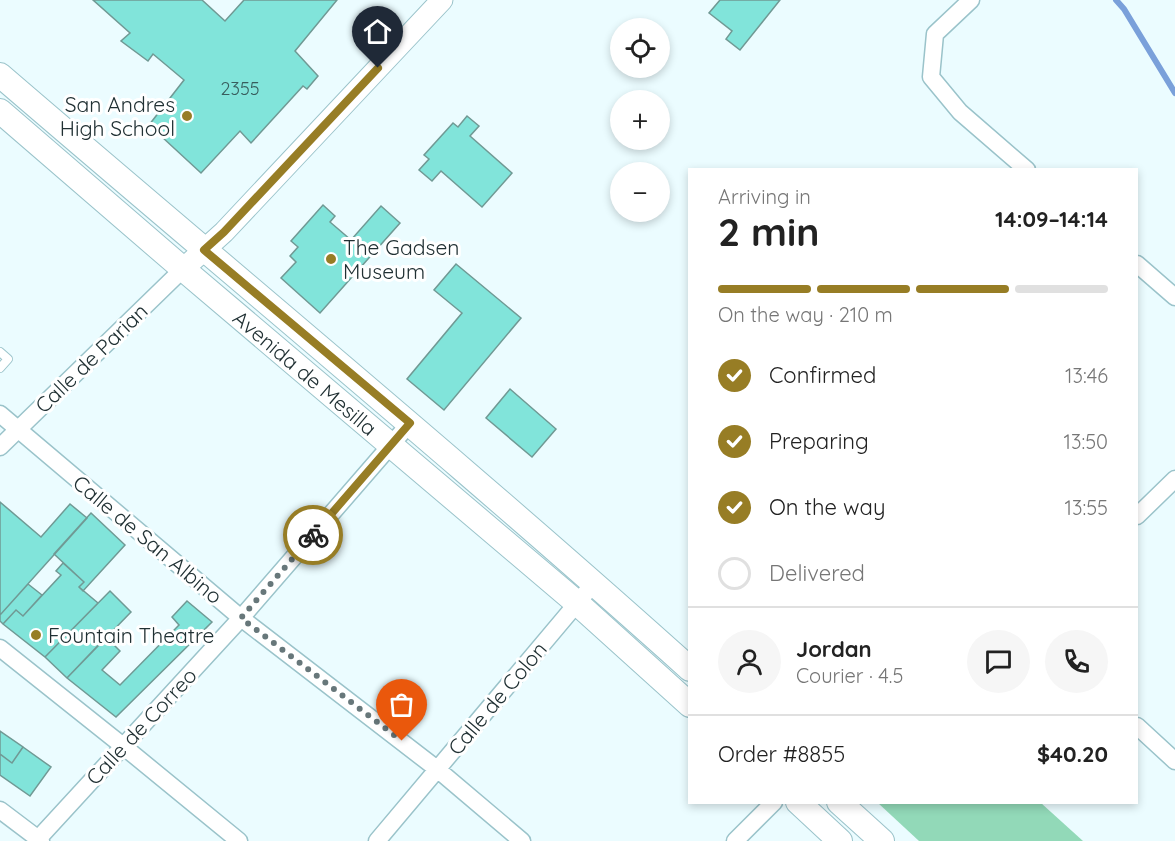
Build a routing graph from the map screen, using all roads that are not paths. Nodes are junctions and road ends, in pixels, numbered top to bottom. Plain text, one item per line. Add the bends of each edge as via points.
1 (441, 0) edge
2 (971, 0) edge
3 (0, 75) edge
4 (4, 118) edge
5 (1025, 168) edge
6 (204, 250) junction
7 (1138, 265) edge
8 (183, 269) junction
9 (1175, 297) edge
10 (0, 352) edge
11 (0, 368) edge
12 (0, 414) edge
13 (410, 423) junction
14 (18, 428) junction
15 (392, 445) junction
16 (0, 447) edge
17 (1175, 479) edge
18 (1138, 515) edge
19 (594, 583) junction
20 (577, 603) junction
21 (241, 618) junction
22 (0, 648) edge
23 (688, 667) edge
24 (688, 703) edge
25 (1138, 727) edge
26 (123, 746) junction
27 (1175, 761) edge
28 (437, 769) junction
29 (772, 804) edge
30 (800, 804) edge
31 (841, 804) edge
32 (0, 810) edge
33 (39, 840) edge
34 (238, 841) edge
35 (377, 841) edge
36 (522, 841) edge
37 (735, 841) edge
38 (840, 841) edge
39 (882, 841) edge

1 - 6 street
2 - 5 street via 935,34 931,77 960,112
3 - 6 main road, Avenida de Mesilla
4 - 8 main road, Avenida de Mesilla
6 - 8 street
6 - 13 main road, Avenida de Mesilla
7 - 9 street
8 - 14 street, Calle de Parian
8 - 15 main road, Avenida de Mesilla
10 - 11 lane via 8,359
12 - 14 street, Calle de San Albino
13 - 15 street, Calle de Correo
13 - 19 main road, Avenida de Mesilla
14 - 16 street, Calle de Parian
14 - 21 street, Calle de San Albino
15 - 20 main road, Avenida de Mesilla
15 - 21 street, Calle de Correo
17 - 18 street
19 - 20 street, Calle de Colon
19 - 23 main road, Avenida de Mesilla
20 - 24 main road, Avenida de Mesilla
20 - 28 street, Calle de Colon
21 - 26 street, Calle de Correo
21 - 28 street, Calle de San Albino
22 - 26 street
25 - 27 street
26 - 33 street, Calle de Correo
26 - 34 street
28 - 35 street, Calle de Colon
28 - 36 street, Calle de San Albino
29 - 37 street
30 - 38 main road
31 - 39 main road
32 - 33 street

